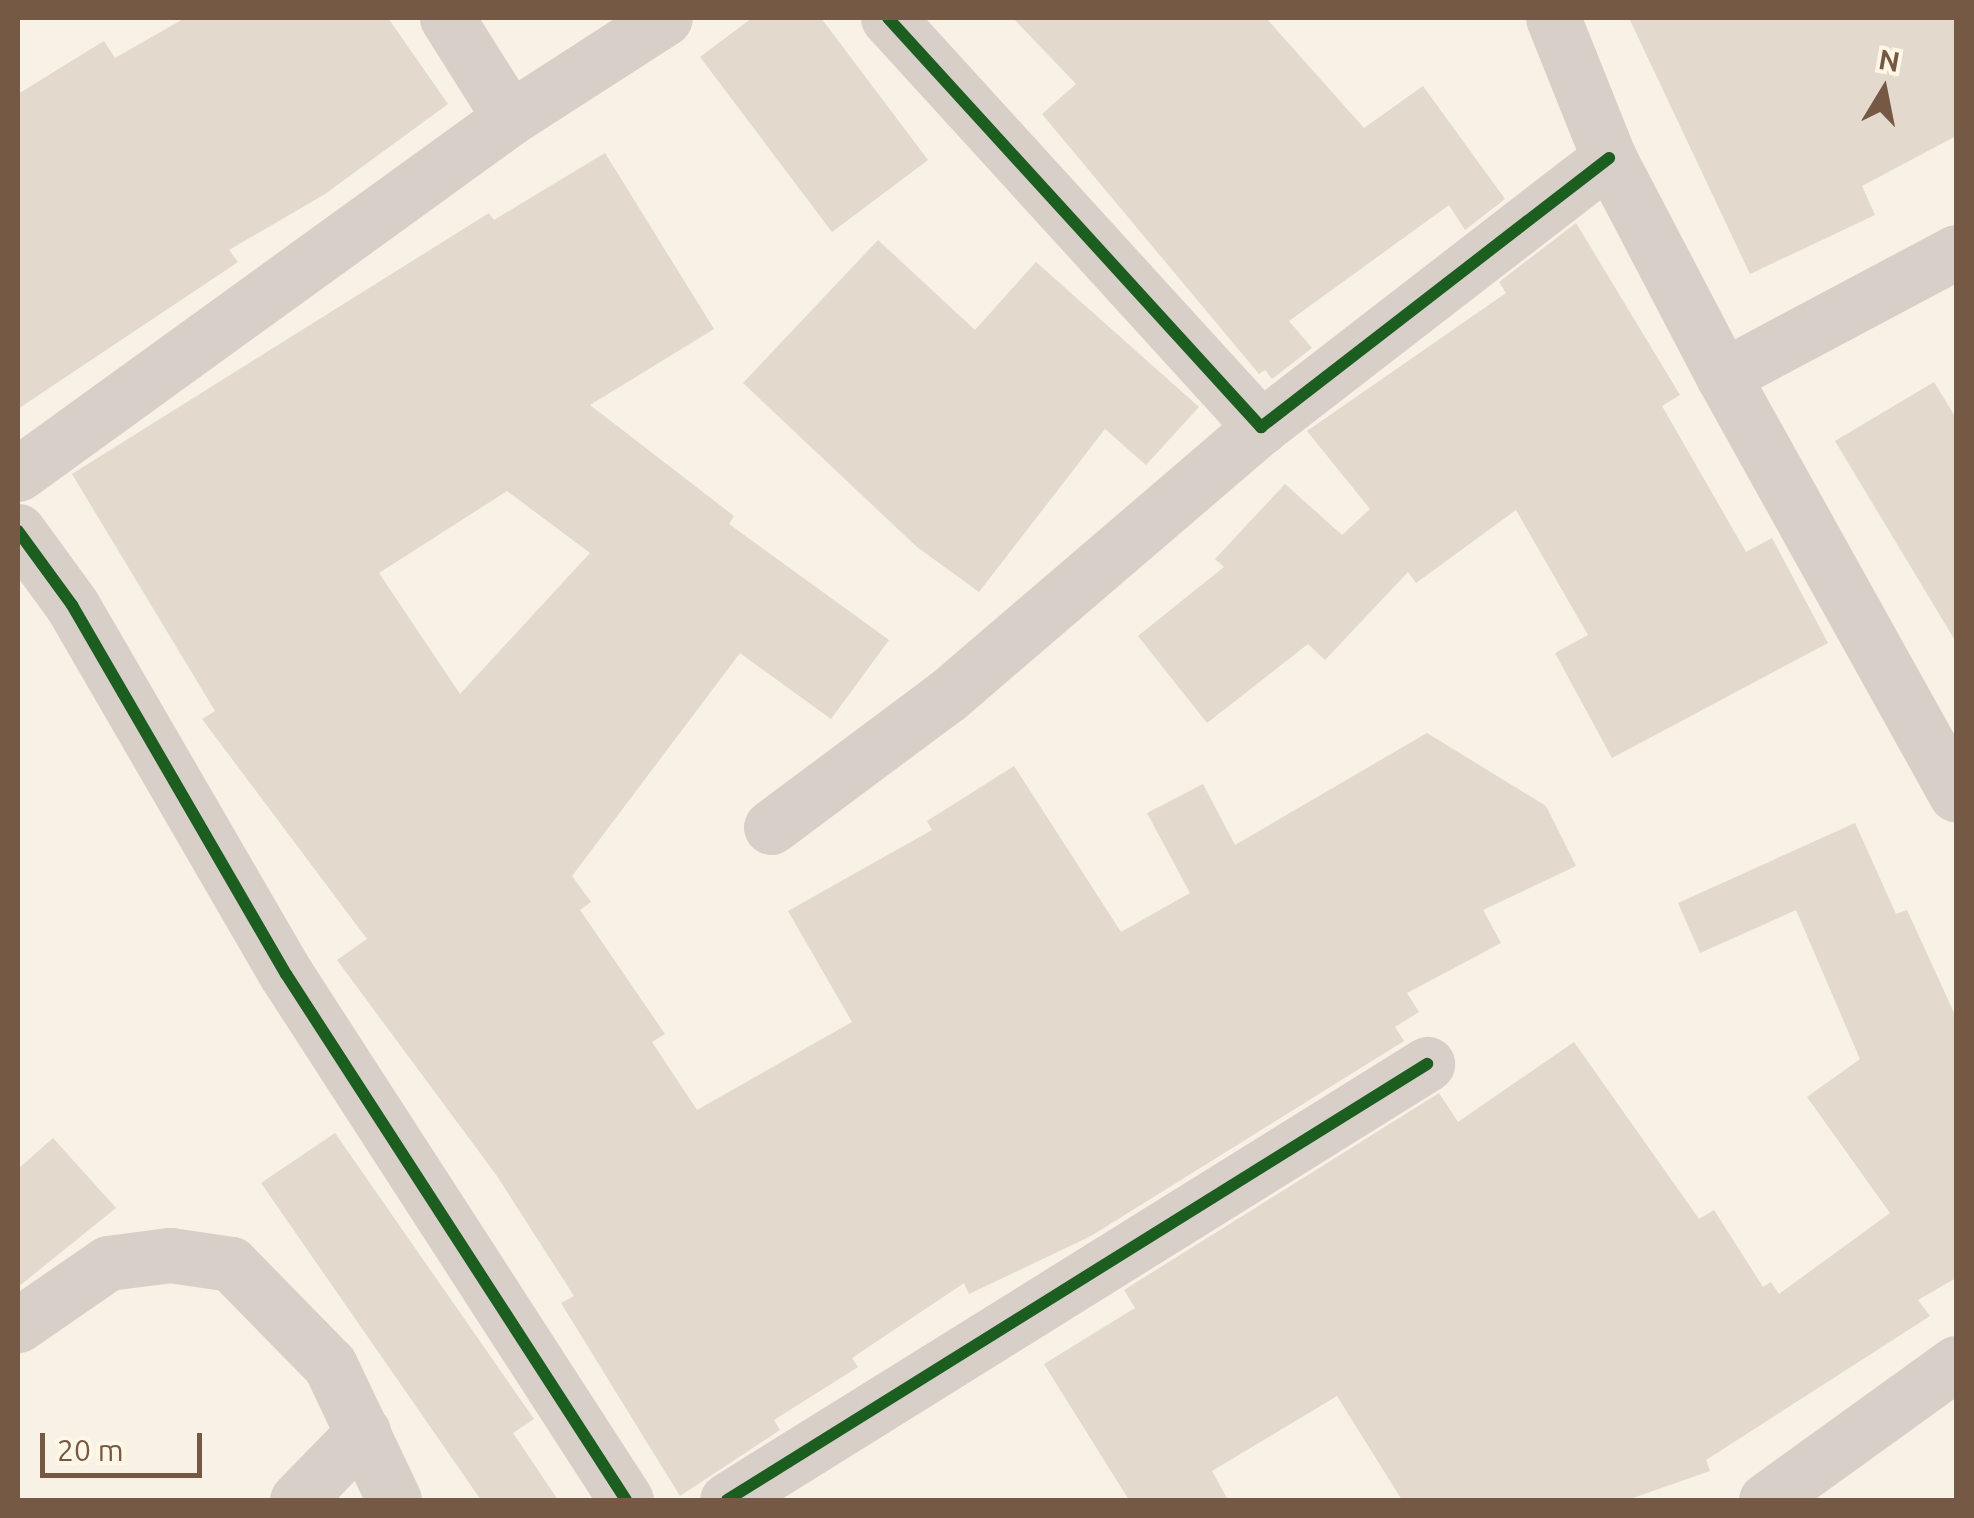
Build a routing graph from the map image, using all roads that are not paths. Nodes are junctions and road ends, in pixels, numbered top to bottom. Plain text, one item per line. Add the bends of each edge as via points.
1 (447, 18) edge
2 (665, 18) edge
3 (888, 18) edge
4 (1553, 18) edge
5 (510, 118) junction
6 (1609, 158) junction
7 (1956, 252) edge
8 (1723, 376) junction
9 (1261, 427) junction
10 (18, 474) edge
11 (18, 531) edge
12 (1956, 794) edge
13 (771, 827) dead end
14 (1427, 1064) dead end
15 (18, 1326) edge
16 (1956, 1362) edge
17 (363, 1432) junction
18 (296, 1500) edge
19 (394, 1500) edge
20 (626, 1500) edge
21 (727, 1500) edge
22 (1766, 1500) edge

1 - 5 street
2 - 5 street
3 - 9 street
4 - 6 street
5 - 10 street
6 - 8 street
6 - 9 street
7 - 8 street
8 - 12 street
9 - 13 street via 947,696
11 - 20 street via 72,605 286,974
14 - 21 street
15 - 17 street via 108,1263 170,1256 231,1264 330,1365
16 - 22 street
17 - 18 street
17 - 19 street

